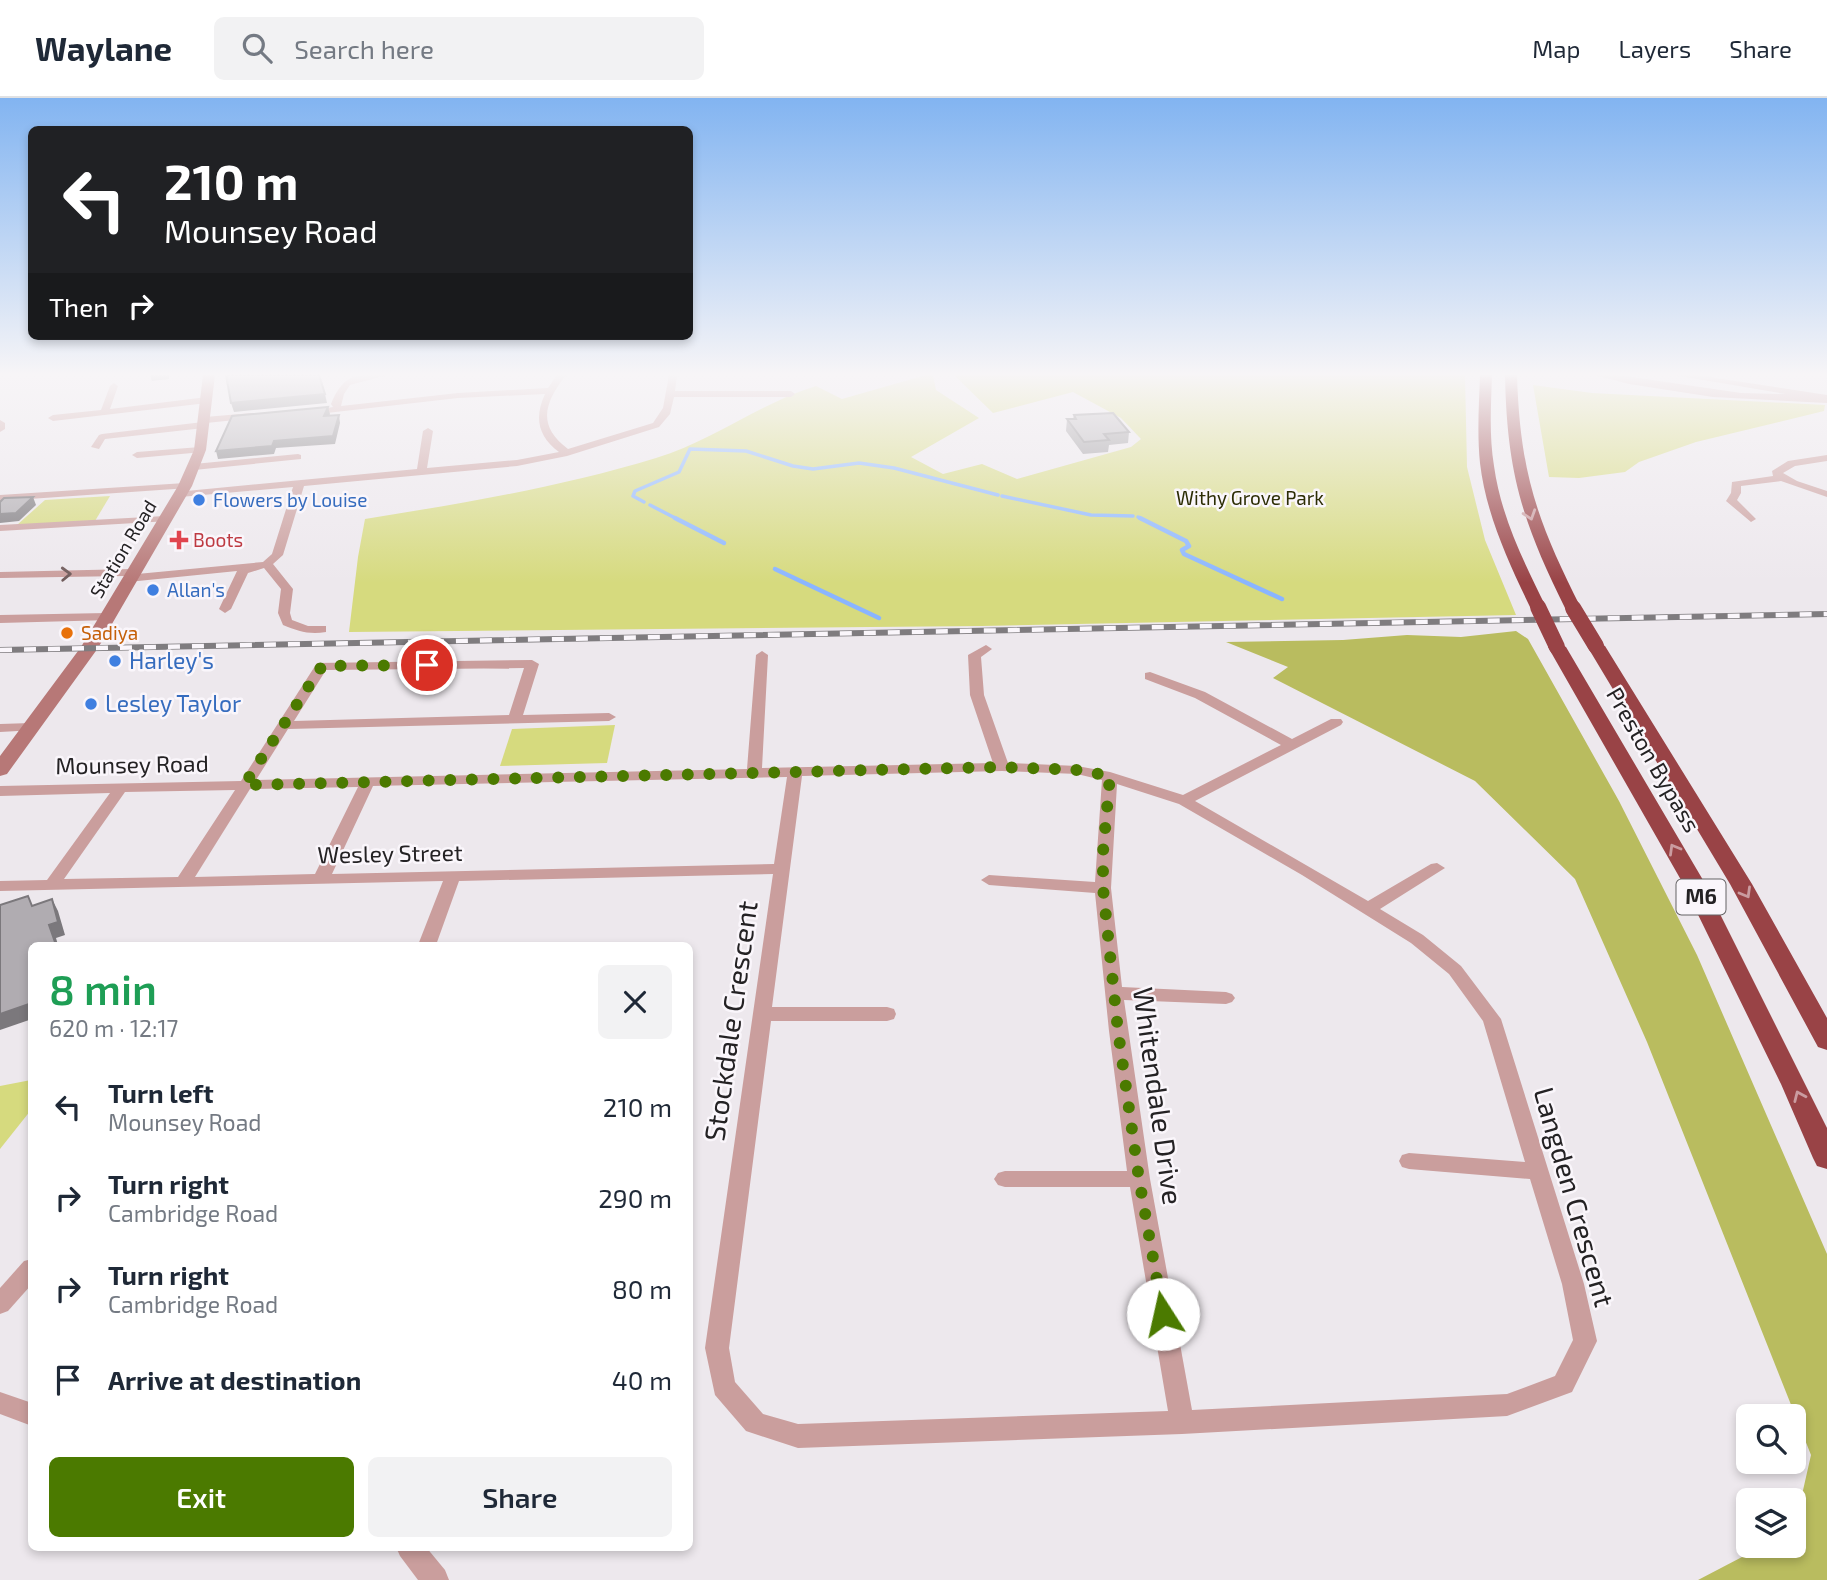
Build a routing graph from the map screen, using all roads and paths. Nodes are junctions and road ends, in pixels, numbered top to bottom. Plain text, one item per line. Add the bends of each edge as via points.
1 (98, 444) edge
2 (201, 444) edge
3 (426, 444) edge
4 (557, 444) edge
5 (595, 444) edge
6 (1486, 444) edge
7 (1515, 444) edge
8 (96, 447) dead end
9 (200, 450) junction
10 (567, 453) junction
11 (137, 455) dead end
12 (298, 457) dead end
13 (1827, 458) edge
14 (194, 467) junction
15 (422, 473) junction
16 (1781, 478) junction
17 (299, 484) junction
18 (183, 490) junction
19 (1827, 494) edge
20 (0, 498) edge
21 (165, 519) junction
22 (1751, 520) dead end
23 (0, 528) edge
24 (267, 564) junction
25 (130, 575) junction
26 (0, 576) edge
27 (225, 609) dead end
28 (107, 617) junction
29 (0, 619) edge
30 (322, 629) dead end
31 (986, 649) dead end
32 (762, 654) dead end
33 (1150, 676) dead end
34 (609, 717) dead end
35 (514, 719) junction
36 (1336, 722) dead end
37 (285, 724) junction
38 (31, 727) junction
39 (0, 728) edge
40 (1292, 745) junction
41 (1002, 767) junction
42 (0, 770) edge
43 (795, 772) junction
44 (754, 773) junction
45 (1110, 776) junction
46 (368, 782) junction
47 (244, 785) junction
48 (121, 788) junction
49 (0, 791) edge
50 (1184, 801) junction
51 (1437, 868) dead end
52 (782, 869) junction
53 (453, 876) junction
54 (321, 879) junction
55 (989, 880) dead end
56 (183, 882) junction
57 (52, 885) junction
58 (0, 886) edge
59 (1103, 888) junction
60 (1367, 909) junction
61 (428, 942) edge
62 (1115, 993) junction
63 (1226, 998) dead end
64 (762, 1014) junction
65 (887, 1014) dead end
66 (1827, 1041) edge
67 (1827, 1158) edge
68 (1409, 1161) dead end
69 (1540, 1171) junction
70 (1005, 1179) dead end
71 (1139, 1179) junction
72 (28, 1272) edge
73 (0, 1304) edge
74 (0, 1403) edge
75 (28, 1414) edge
76 (1182, 1422) junction
77 (412, 1551) edge
78 (435, 1580) edge

1 - 8 street
2 - 9 main road, Station Road
3 - 15 street
4 - 10 street
5 - 10 street
67 -> 6 highway, Preston Bypass / M6, bridge via 1692,880 1557,647 1508,544 1491,488
7 -> 66 highway, Preston Bypass / M6, bridge via 1539,539 1573,608 1741,884
9 - 11 street
9 - 14 main road, Station Road
10 - 15 street
12 - 14 street
13 - 16 street via 1786,465 1776,473
14 - 18 main road, Station Road
15 - 17 street
16 - 19 street
16 - 22 street via 1736,484 1731,502
17 - 18 street
17 - 24 street via 283,543
18 - 20 street
18 - 21 main road, Station Road
21 - 23 street
21 - 25 main road, Station Road
24 - 25 street
24 - 27 street via 243,571
24 - 30 street via 287,589 286,622 306,630
26 -> 25 street
25 - 28 main road, Station Road
28 - 29 street
28 - 38 main road, Station Road
31 - 41 street via 974,655 977,695
32 - 44 street
33 - 40 street via 1200,695
34 - 35 street
35 - 37 street
35 - 37 street via 532,664 322,666
36 - 40 street
37 - 47 street
38 - 39 street
38 - 42 main road, Station Road
40 - 50 street
41 - 43 street, Mounsey Road
41 - 45 street, Mounsey Road
43 - 44 street, Mounsey Road
43 - 52 street, Stockdale Crescent
44 - 46 street, Mounsey Road
45 - 50 street, Mounsey Road
45 - 59 street, Whitendale Drive
46 - 47 street, Mounsey Road
46 - 54 street
47 - 48 street, Mounsey Road
47 - 56 street
48 - 49 street, Mounsey Road
48 - 57 street
50 - 60 street, Langden Crescent
51 - 60 street
52 - 53 street, Wesley Street
52 - 64 street, Stockdale Crescent
53 - 54 street, Wesley Street
53 - 61 street
54 - 56 street, Wesley Street
55 - 59 street
56 - 57 street, Wesley Street
57 - 58 street, Wesley Street
59 - 62 street, Whitendale Drive
60 - 69 street, Langden Crescent via 1417,939 1455,970 1492,1019
62 - 63 street
62 - 71 street, Whitendale Drive
64 - 65 street
64 - 76 street, Stockdale Crescent via 717,1348 724,1387 755,1423 798,1436
68 - 69 street
69 - 76 street, Langden Crescent via 1585,1342 1563,1384 1507,1405
70 - 71 street
71 - 76 street, Whitendale Drive
72 - 73 street
74 - 75 street
77 - 78 street

